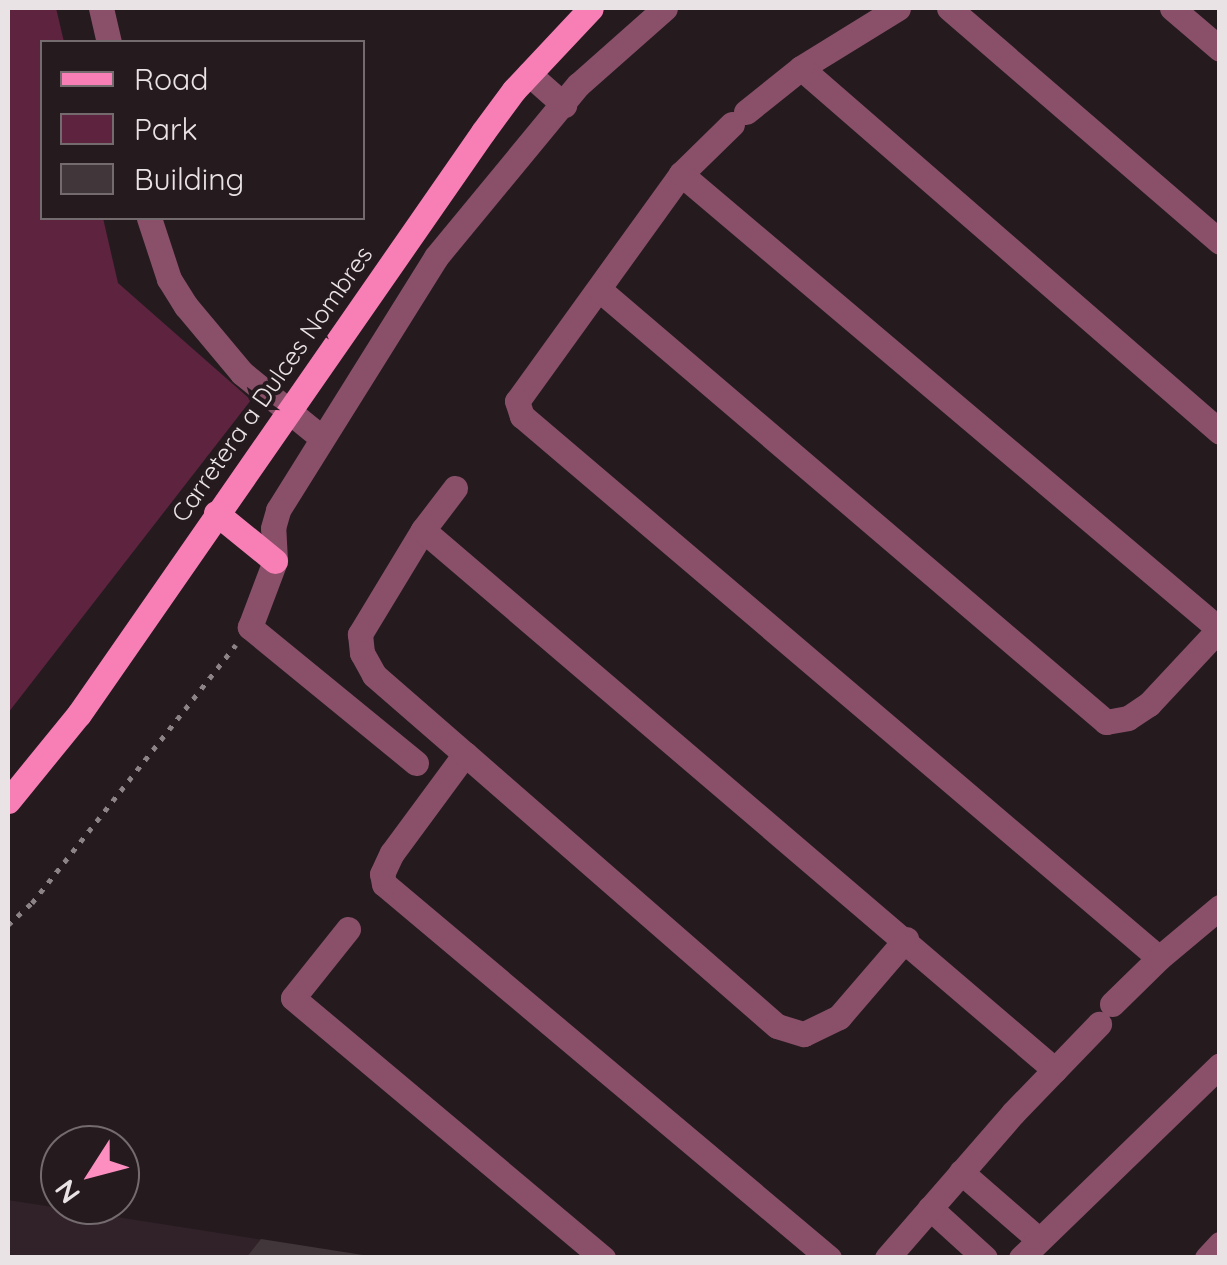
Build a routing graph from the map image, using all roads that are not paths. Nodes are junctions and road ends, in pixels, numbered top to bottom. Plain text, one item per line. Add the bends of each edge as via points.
1 (101, 8) edge
2 (591, 8) edge
3 (664, 8) edge
4 (898, 8) edge
5 (949, 8) edge
6 (1172, 8) edge
7 (109, 40) edge
8 (1220, 48) edge
9 (801, 68) junction
10 (529, 74) junction
11 (564, 105) junction
12 (681, 174) junction
13 (150, 220) edge
14 (1220, 242) edge
15 (601, 291) junction
16 (287, 414) junction
17 (1220, 432) edge
18 (322, 438) junction
19 (455, 488) dead end
20 (216, 513) junction
21 (423, 530) junction
22 (275, 561) junction
23 (465, 754) junction
24 (416, 763) dead end
25 (8, 800) edge
26 (1220, 908) edge
27 (348, 929) dead end
28 (906, 939) junction
29 (1159, 958) junction
30 (1220, 1065) edge
31 (1055, 1070) junction
32 (962, 1172) junction
33 (930, 1208) junction
34 (1220, 1244) edge
35 (1030, 1248) edge
36 (603, 1258) edge
37 (829, 1258) edge
38 (887, 1258) edge
39 (985, 1258) edge
40 (1206, 1258) edge

1 - 7 street
2 - 10 main road, Carretera a Dulces Nombres
3 - 11 street
4 - 9 street
5 - 14 street
6 - 8 street
9 - 12 street
9 - 17 street
10 - 11 street
10 - 16 main road, Carretera a Dulces Nombres
11 - 18 street via 436,258
12 - 15 street
12 - 15 street via 1220,629 1138,713 1117,721 1095,716
13 - 16 street via 164,268 186,306
15 - 29 street via 518,402 522,416
16 - 18 street
16 - 20 main road, Carretera a Dulces Nombres
18 - 22 street via 278,510
19 - 21 street
20 - 22 main road
20 - 25 main road, Carretera a Dulces Nombres via 79,714
21 - 23 street via 360,634 362,652 374,676
21 - 28 street
22 - 24 street via 250,627
23 - 28 street via 777,1026 804,1034 839,1017
23 - 37 street via 392,852 384,884
26 - 29 street
27 - 36 street via 293,998
28 - 31 street
29 - 31 street
30 - 35 street
31 - 32 street
32 - 33 street
32 - 35 street
33 - 38 street
33 - 39 street
34 - 40 street

